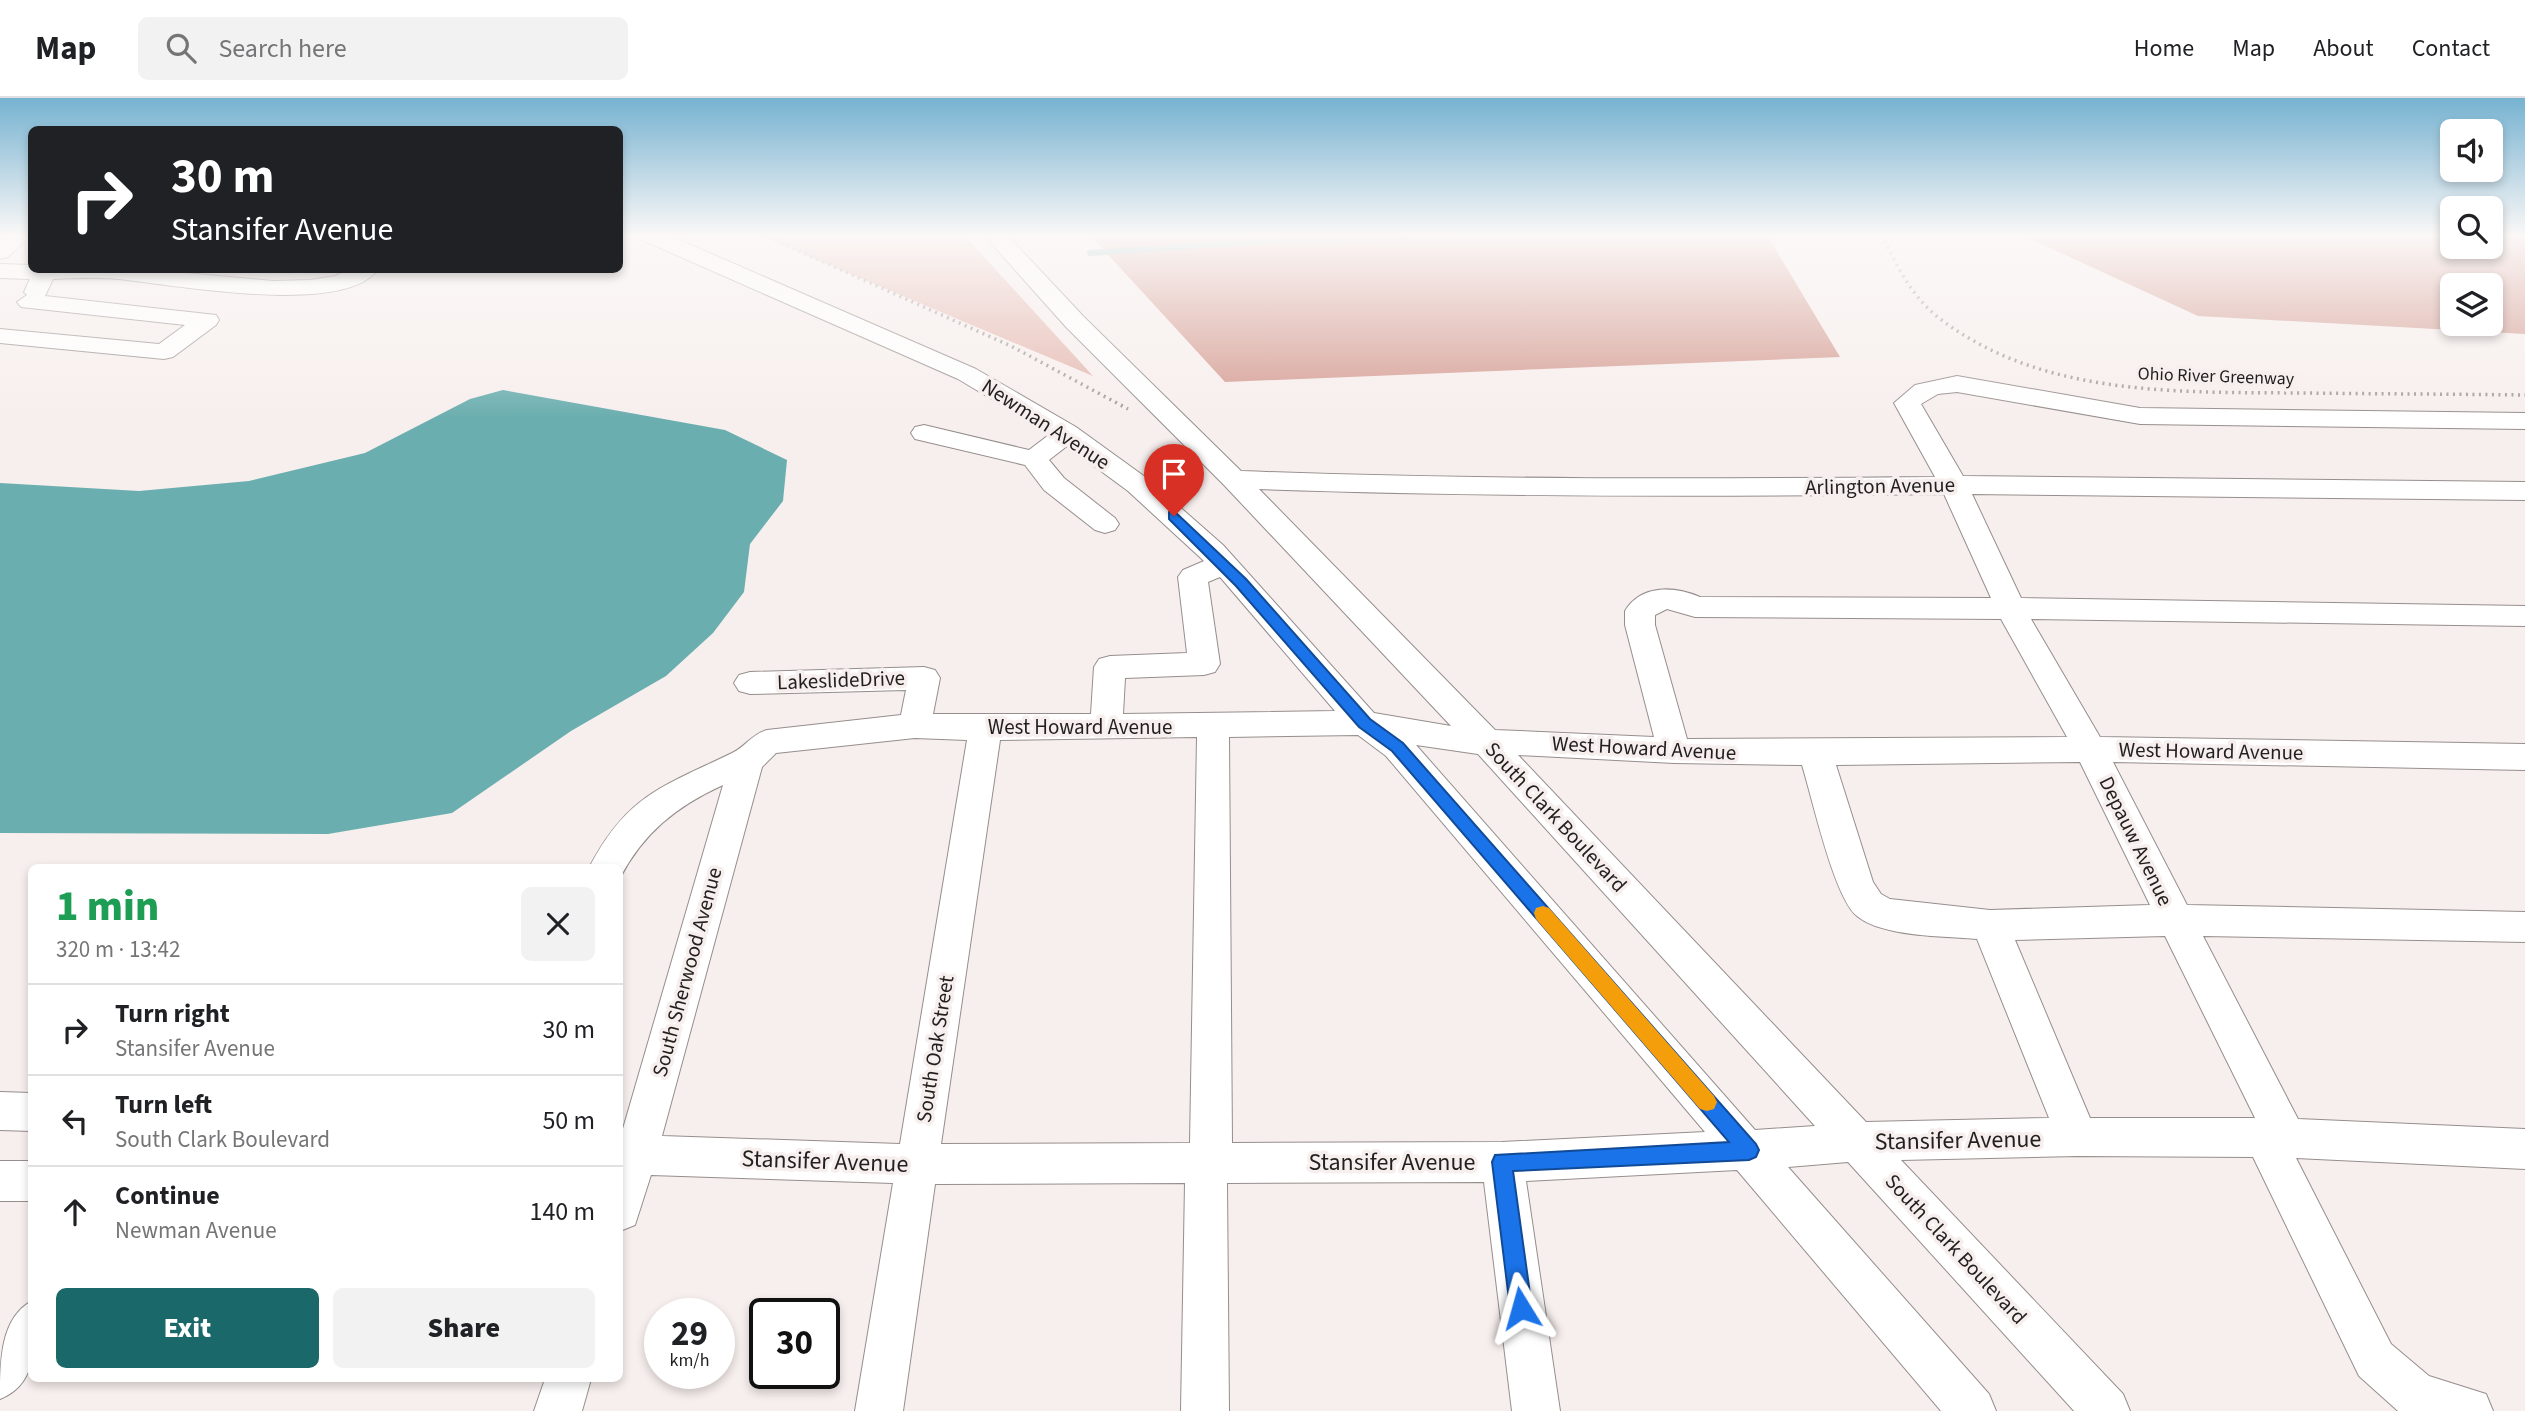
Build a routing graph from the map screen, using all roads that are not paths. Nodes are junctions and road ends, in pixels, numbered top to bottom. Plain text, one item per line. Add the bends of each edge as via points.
1 (33, 296) edge
2 (791, 296) edge
3 (1052, 296) edge
4 (29, 302) junction
5 (0, 325) edge
6 (0, 336) edge
7 (2525, 421) edge
8 (924, 433) dead end
9 (1067, 433) junction
10 (1034, 459) junction
11 (1234, 479) junction
12 (1954, 485) junction
13 (2525, 491) edge
14 (1105, 524) dead end
15 (1223, 564) junction
16 (2011, 610) junction
17 (2525, 616) edge
18 (750, 682) dead end
19 (1364, 723) junction
20 (915, 726) junction
21 (1106, 726) junction
22 (1213, 726) junction
23 (985, 728) junction
24 (1487, 743) junction
25 (2090, 748) junction
26 (757, 751) junction
27 (1674, 751) junction
28 (1815, 753) junction
29 (2525, 757) edge
30 (610, 864) edge
31 (2175, 920) junction
32 (1990, 925) junction
33 (2525, 928) edge
34 (0, 1111) edge
35 (28, 1112) edge
36 (2077, 1138) junction
37 (2276, 1138) junction
38 (1856, 1142) junction
39 (2525, 1149) edge
40 (1749, 1150) junction
41 (625, 1154) edge
42 (1208, 1162) junction
43 (1502, 1162) junction
44 (917, 1164) junction
45 (623, 1176) edge
46 (0, 1181) edge
47 (28, 1181) edge
48 (28, 1330) edge
49 (0, 1376) edge
50 (567, 1382) edge
51 (558, 1411) edge
52 (879, 1411) edge
53 (1205, 1411) edge
54 (1536, 1411) edge
55 (1972, 1411) edge
56 (2106, 1411) edge
57 (2469, 1411) edge

1 - 4 street
2 - 9 street, Newman Avenue via 967,374
3 - 11 street, South Clark Boulevard
4 - 5 street
4 - 6 street via 207,320 164,352
7 - 12 street, Depauw Avenue via 2140,416 1956,384 1936,385 1918,392 1907,403
8 - 10 street
9 - 10 street
9 - 15 street, Newman Avenue via 1189,528
10 - 14 street via 1054,484
11 - 12 street, Arlington Avenue via 1611,489
11 - 24 street, South Clark Boulevard
12 - 13 street, Arlington Avenue
12 - 16 street, Depauw Avenue
15 - 19 street, Newman Avenue
15 - 21 street via 1194,578 1204,663 1110,667
16 - 17 street via 2246,608
16 - 25 street, Depauw Avenue
16 - 27 street via 1695,607 1676,597 1652,601 1640,611 1640,625
18 - 20 street, LakeslideDrive via 924,678
19 - 22 street, West Howard Avenue
19 - 24 street, West Howard Avenue
19 - 40 street via 1398,747
20 - 23 street, West Howard Avenue
20 - 26 street, West Howard Avenue
21 - 22 street, West Howard Avenue
21 - 23 street, West Howard Avenue
22 - 42 street
23 - 44 street, South Oak Street
24 - 27 street, West Howard Avenue
24 - 38 street, South Clark Boulevard
25 - 28 street, West Howard Avenue
25 - 29 street, West Howard Avenue
25 - 31 street, Depauw Avenue
26 - 30 street, West Howard Avenue via 690,784 639,819
26 - 41 street, South Sherwood Avenue
27 - 28 street, West Howard Avenue
28 - 32 street via 1856,886 1868,905 1885,914
31 - 32 street
31 - 33 street
31 - 37 street, Depauw Avenue
32 - 36 street
34 - 35 street
36 - 37 street, Stansifer Avenue
36 - 38 street, Stansifer Avenue
37 - 39 street, Stansifer Avenue
37 - 57 street, Depauw Avenue via 2375,1360 2416,1396
38 - 40 street, Stansifer Avenue
38 - 56 street, South Clark Boulevard
40 - 43 street, Stansifer Avenue
40 - 55 street
41 - 44 street, Stansifer Avenue
41 - 45 street, South Sherwood Avenue
42 - 43 street, Stansifer Avenue
42 - 44 street, Stansifer Avenue
42 - 53 street
43 - 54 street
44 - 52 street, South Oak Street
46 - 47 street
48 - 49 street
50 - 51 street

